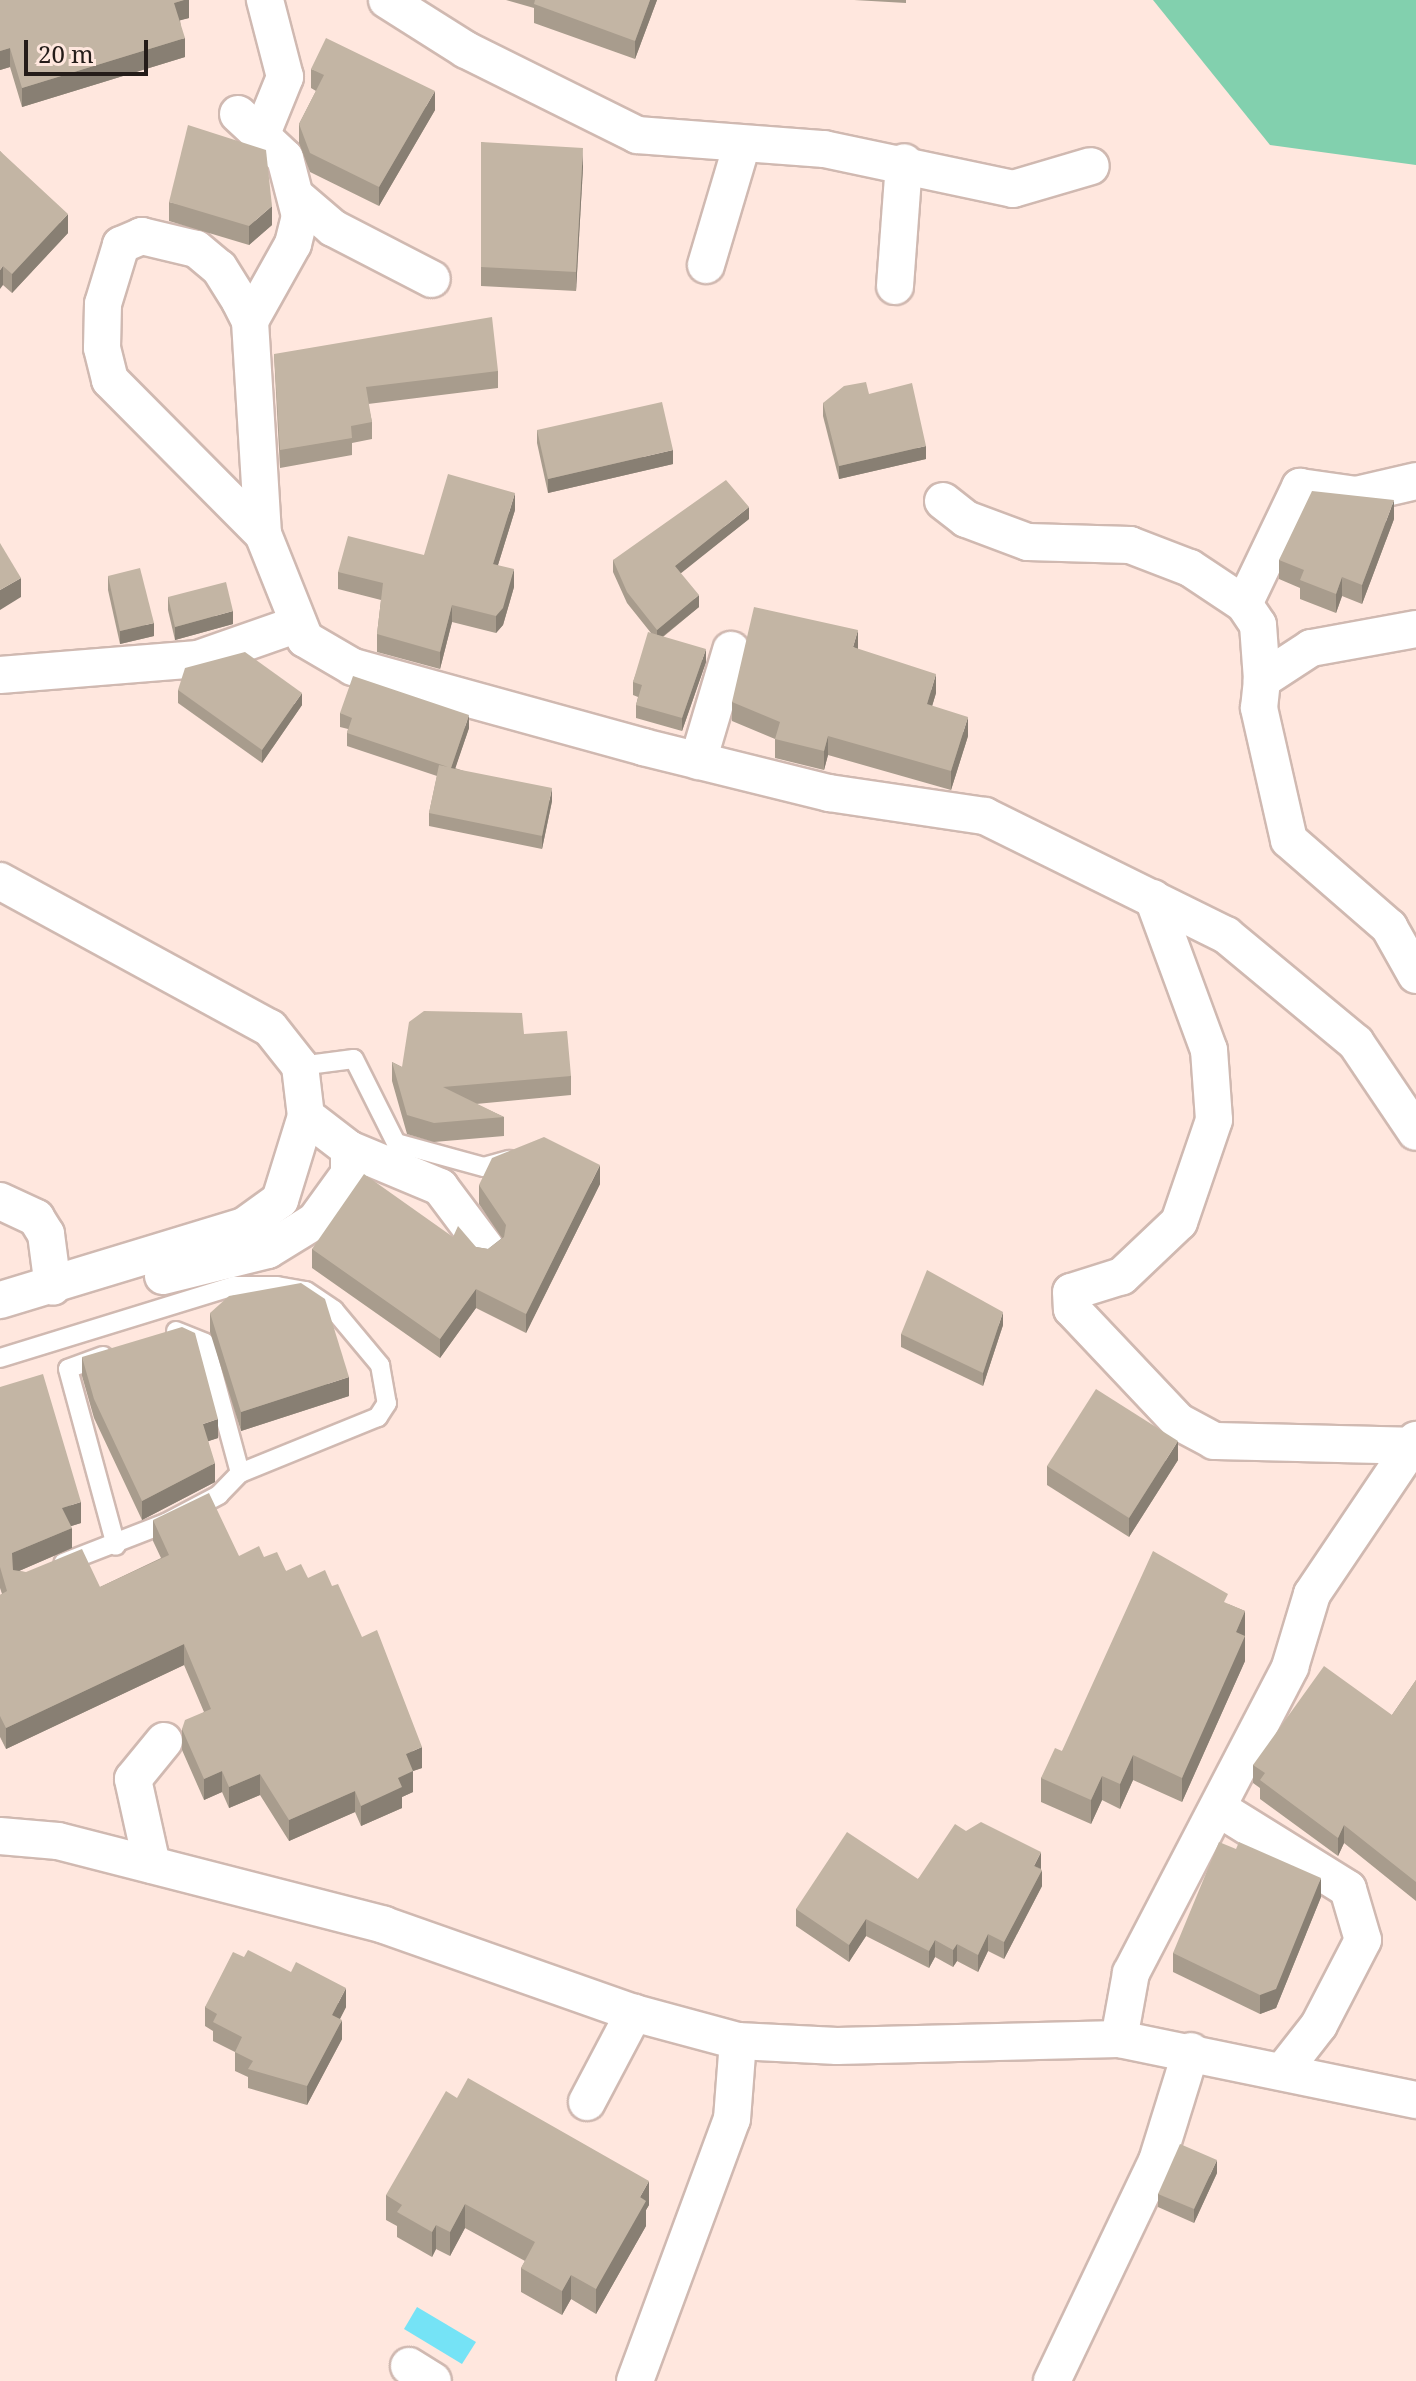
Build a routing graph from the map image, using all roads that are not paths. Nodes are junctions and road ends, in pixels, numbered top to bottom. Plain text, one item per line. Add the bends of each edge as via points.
1 (265, 0) edge
2 (387, 0) edge
3 (742, 144) junction
4 (904, 162) junction
5 (1091, 166) dead end
6 (299, 199) junction
7 (706, 265) dead end
8 (432, 279) dead end
9 (895, 286) dead end
10 (250, 321) junction
11 (1416, 481) edge
12 (943, 501) dead end
13 (263, 534) junction
14 (1244, 604) junction
15 (298, 624) junction
16 (1416, 629) edge
17 (731, 650) dead end
18 (0, 675) edge
19 (1262, 680) junction
20 (698, 761) junction
21 (0, 881) edge
22 (1153, 898) junction
23 (1416, 975) edge
24 (300, 1066) junction
25 (306, 1116) junction
26 (1416, 1132) edge
27 (349, 1149) junction
28 (533, 1150) edge
29 (0, 1201) edge
30 (485, 1247) edge
31 (53, 1287) junction
32 (0, 1300) edge
33 (0, 1311) edge
34 (148, 1340) edge
35 (122, 1350) edge
36 (0, 1358) edge
37 (1414, 1443) edge
38 (240, 1473) junction
39 (116, 1546) junction
40 (48, 1568) edge
41 (164, 1741) dead end
42 (1218, 1808) junction
43 (0, 1836) edge
44 (152, 1865) junction
45 (634, 2013) junction
46 (1119, 2039) junction
47 (738, 2041) junction
48 (1191, 2051) junction
49 (1283, 2071) junction
50 (1416, 2100) edge
51 (587, 2102) dead end
52 (635, 2381) edge
53 (1052, 2381) edge

1 - 6 street via 285,77 249,125 285,158
2 - 3 street via 466,50 637,135
3 - 4 street
3 - 7 street
4 - 5 street via 1013,189
4 - 9 street
6 - 8 street via 333,228
6 - 10 street via 293,244
10 - 13 street
10 - 13 street via 219,268 196,249 142,236 121,245 109,267 102,348 110,380
11 - 14 street via 1356,495 1300,487
12 - 14 street via 966,519 1028,542 1130,545 1190,568
13 - 15 street
14 - 19 street via 1258,625
15 - 18 street via 198,659
15 - 20 street via 305,639 353,667
16 - 19 street via 1311,648
17 - 20 street
19 - 23 street via 1259,708 1289,840 1389,927
20 - 22 street via 829,793 985,816
21 - 24 street via 270,1028
22 - 26 street via 1226,935 1284,978 1356,1043
22 - 37 street via 1209,1050 1214,1120 1179,1222 1122,1276 1071,1292 1072,1309 1179,1422 1214,1441
24 - 25 street
24 - 28 lane via 354,1059 396,1143 484,1167
25 - 27 street
25 - 31 street via 280,1200 244,1226
27 - 30 street via 440,1187
27 - 33 street via 349,1174 299,1236 14,1321
29 - 31 street via 36,1218 46,1234
31 - 32 street
34 - 38 lane via 175,1330 205,1343
35 - 39 lane via 68,1369
36 - 38 lane via 234,1286 306,1291 334,1310 380,1365 387,1403 378,1417
37 - 42 street via 1312,1594 1290,1667
38 - 39 lane via 219,1495
39 - 40 lane
41 - 44 street via 133,1779
42 - 46 street via 1131,1973
42 - 49 street via 1348,1889 1363,1940 1319,2025
43 - 44 street
44 - 45 street via 384,1925
45 - 47 street
45 - 51 street
46 - 47 street via 837,2046
46 - 48 street
47 - 52 street via 732,2119
48 - 49 street
48 - 53 street via 1157,2161
49 - 50 street

